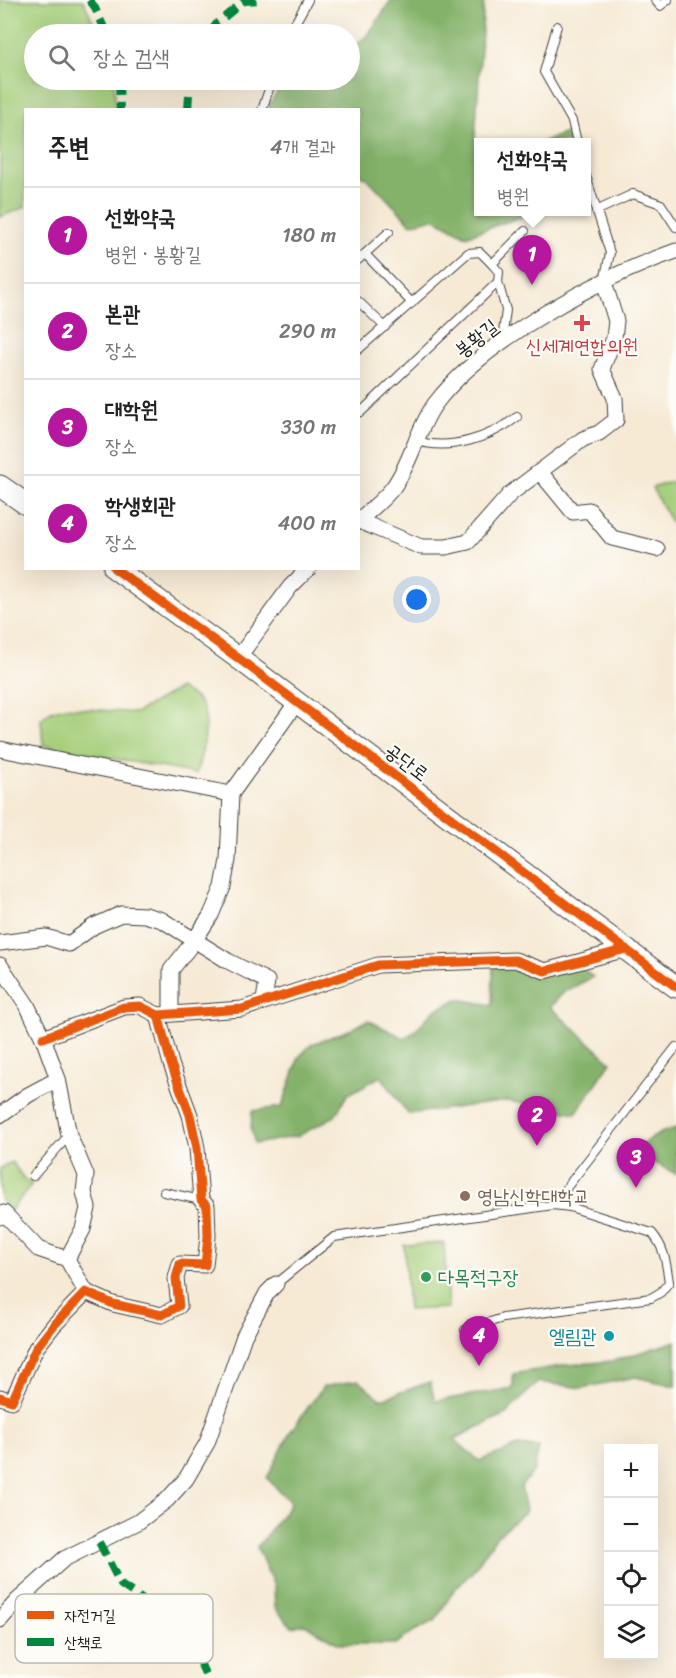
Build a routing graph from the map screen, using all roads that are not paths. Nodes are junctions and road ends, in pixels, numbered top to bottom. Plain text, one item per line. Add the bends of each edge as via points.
1 (308, 0) edge
2 (656, 0) edge
3 (668, 0) edge
4 (295, 24) edge
5 (557, 26) dead end
6 (269, 90) edge
7 (263, 108) edge
8 (577, 138) edge
9 (591, 194) edge
10 (596, 211) junction
11 (676, 227) edge
12 (525, 231) dead end
13 (389, 232) dead end
14 (676, 251) edge
15 (365, 254) junction
16 (360, 258) edge
17 (492, 264) junction
18 (498, 282) junction
19 (604, 282) junction
20 (360, 303) edge
21 (412, 303) junction
22 (384, 327) junction
23 (502, 342) junction
24 (360, 348) edge
25 (360, 411) edge
26 (517, 417) dead end
27 (417, 441) junction
28 (540, 472) junction
29 (0, 486) edge
30 (24, 503) edge
31 (360, 520) edge
32 (360, 521) edge
33 (657, 549) dead end
34 (117, 570) edge
35 (307, 570) edge
36 (238, 658) junction
37 (297, 702) junction
38 (0, 749) edge
39 (231, 794) junction
40 (194, 941) junction
41 (0, 943) edge
42 (626, 949) junction
43 (0, 965) edge
44 (676, 987) edge
45 (264, 1000) junction
46 (165, 1014) junction
47 (43, 1038) junction
48 (676, 1047) edge
49 (58, 1079) junction
50 (0, 1115) edge
51 (69, 1135) junction
52 (33, 1176) dead end
53 (164, 1192) dead end
54 (201, 1200) junction
55 (553, 1205) junction
56 (0, 1216) edge
57 (67, 1259) junction
58 (276, 1284) joint
59 (86, 1292) junction
60 (465, 1330) dead end
61 (0, 1397) edge
62 (25, 1594) edge
63 (15, 1603) edge
64 (0, 1620) edge

1 - 4 lane
2 - 3 lane via 660,6
5 - 8 lane via 544,72 572,121
6 - 7 lane
9 - 10 lane
10 - 11 lane via 633,194 661,204
10 - 19 lane via 610,253
12 - 17 lane
13 - 15 lane
14 - 19 street, 봉황길
15 - 16 lane
15 - 21 lane
17 - 18 lane via 499,272
17 - 21 lane via 480,252 468,253
18 - 23 lane via 506,310
18 - 25 lane
19 - 23 street, 봉황길
19 - 28 street via 616,321 602,369 615,398 616,420
20 - 22 lane
21 - 22 lane
22 - 24 lane
23 - 27 street, 봉황길 via 448,388 424,422
26 - 27 lane via 502,429 461,443
27 - 31 street, 봉황길 via 394,486
28 - 32 street via 510,494 468,542 421,547
28 - 33 street via 573,512 589,510 612,538
29 - 30 street
34 - 36 street, 공단로
35 - 36 street
36 - 37 street, 공단로
37 - 39 street
37 - 42 street, 공단로
38 - 39 street
39 - 40 street via 223,887
40 - 41 street via 162,921 145,915 121,914 94,926 69,944 46,937
40 - 45 street via 267,981
40 - 46 street via 171,970
42 - 44 street, 공단로
42 - 45 street via 545,971 515,960 378,964
43 - 47 street
45 - 46 street via 242,1009
46 - 47 street via 140,1006 124,1007
46 - 54 street via 171,1064 190,1115 197,1148
47 - 49 street
48 - 55 lane
49 - 50 street
49 - 51 street
51 - 52 lane
51 - 57 street via 86,1175 84,1192 88,1208
53 - 54 lane
54 - 59 street via 207,1206 205,1265 180,1264 176,1278 179,1306 162,1315 113,1304
55 - 58 lane via 334,1237
55 - 60 lane via 652,1233 665,1254 669,1282 651,1298 503,1318
56 - 57 street via 4,1213 38,1249
57 - 59 street
58 - 62 street via 244,1336 207,1443 186,1479 138,1522 64,1559
59 - 61 street via 36,1348 12,1401
63 - 64 street

